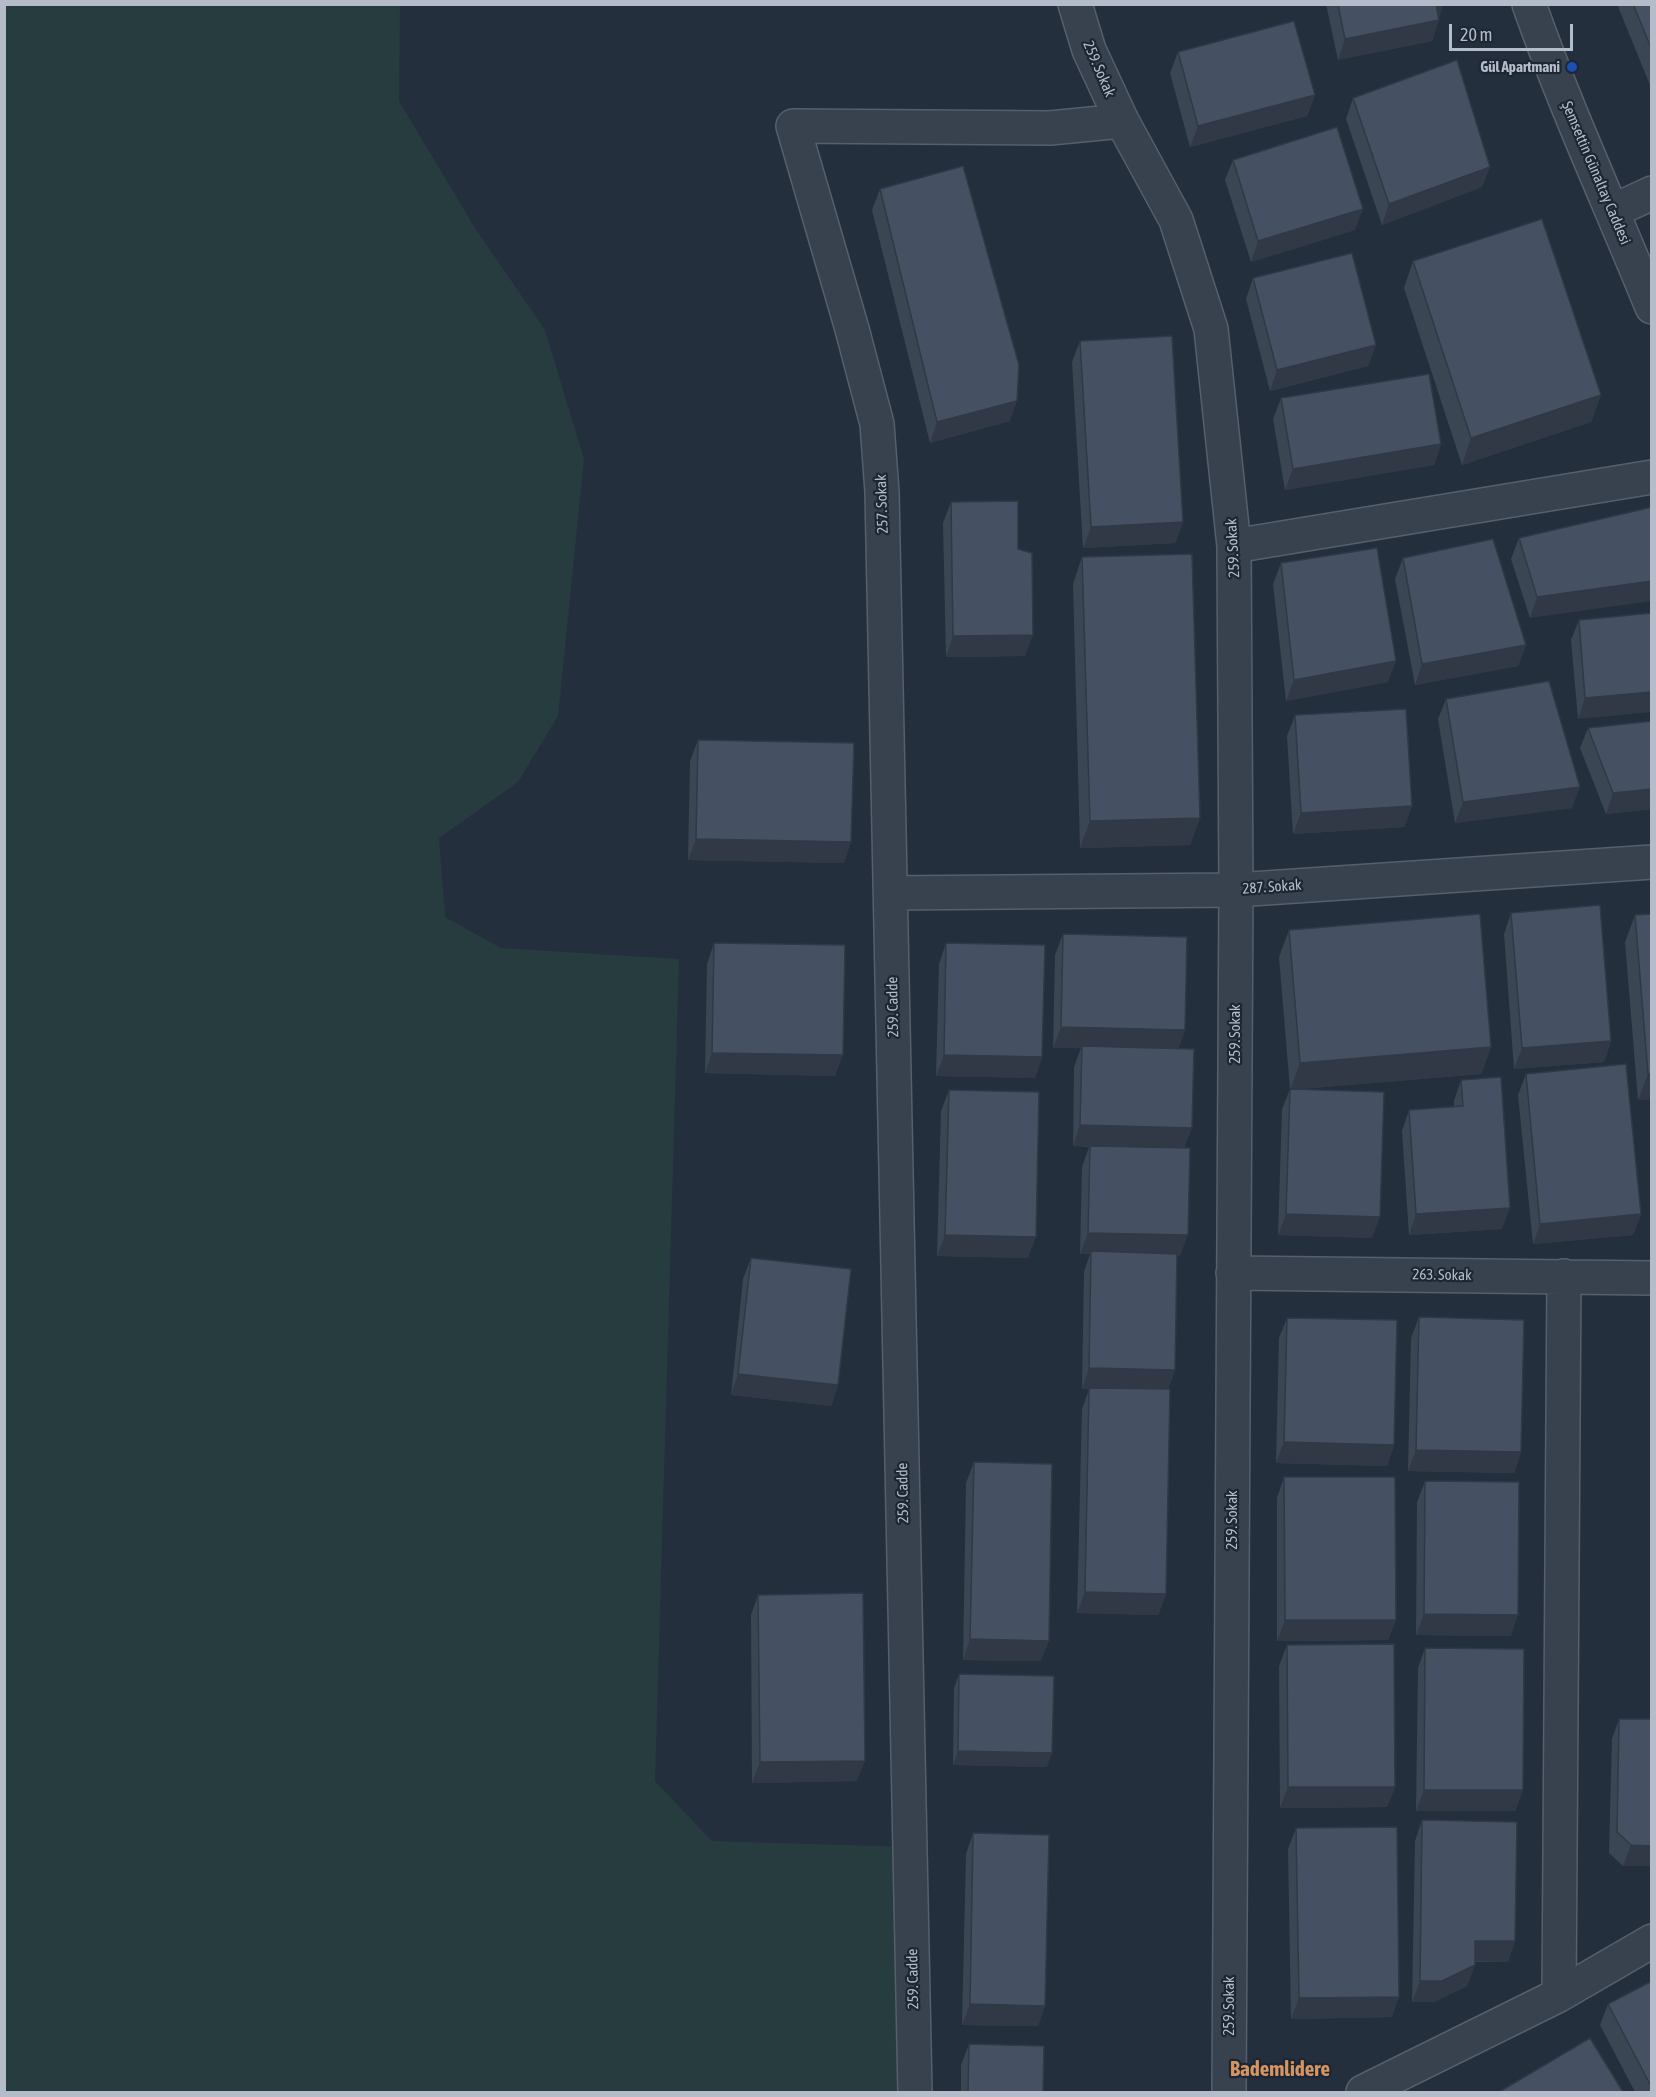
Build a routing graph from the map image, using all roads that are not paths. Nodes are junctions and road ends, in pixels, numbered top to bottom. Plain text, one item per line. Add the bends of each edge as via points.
1 (1076, 4) edge
2 (1529, 4) edge
3 (1122, 121) junction
4 (1652, 193) edge
5 (1613, 211) junction
6 (1652, 307) edge
7 (1652, 477) edge
8 (1234, 546) junction
9 (1652, 862) edge
10 (1236, 890) junction
11 (891, 893) junction
12 (1233, 1273) junction
13 (1564, 1276) junction
14 (1652, 1278) edge
15 (1652, 1941) edge
16 (1559, 1995) junction
17 (915, 2092) edge
18 (1228, 2092) edge
19 (1363, 2092) edge

1 - 3 street, 259. Sokak via 1089,50
2 - 5 street, Şemsettin Günaltay Caddesi via 1552,71
3 - 8 street, 259. Sokak via 1176,220 1211,329
3 - 11 street, 257. Sokak via 1050,128 793,126 877,424
4 - 5 street
5 - 6 street, Şemsettin Günaltay Caddesi
7 - 8 street
8 - 10 street, 259. Sokak
9 - 10 street, 287. Sokak
10 - 11 street, 287. Sokak
10 - 12 street, 259. Sokak
11 - 17 street, 259. Cadde
12 - 13 street, 263. Sokak
12 - 18 street, 259. Sokak
13 - 14 street, 263. Sokak
13 - 16 street
15 - 16 street
16 - 19 street

